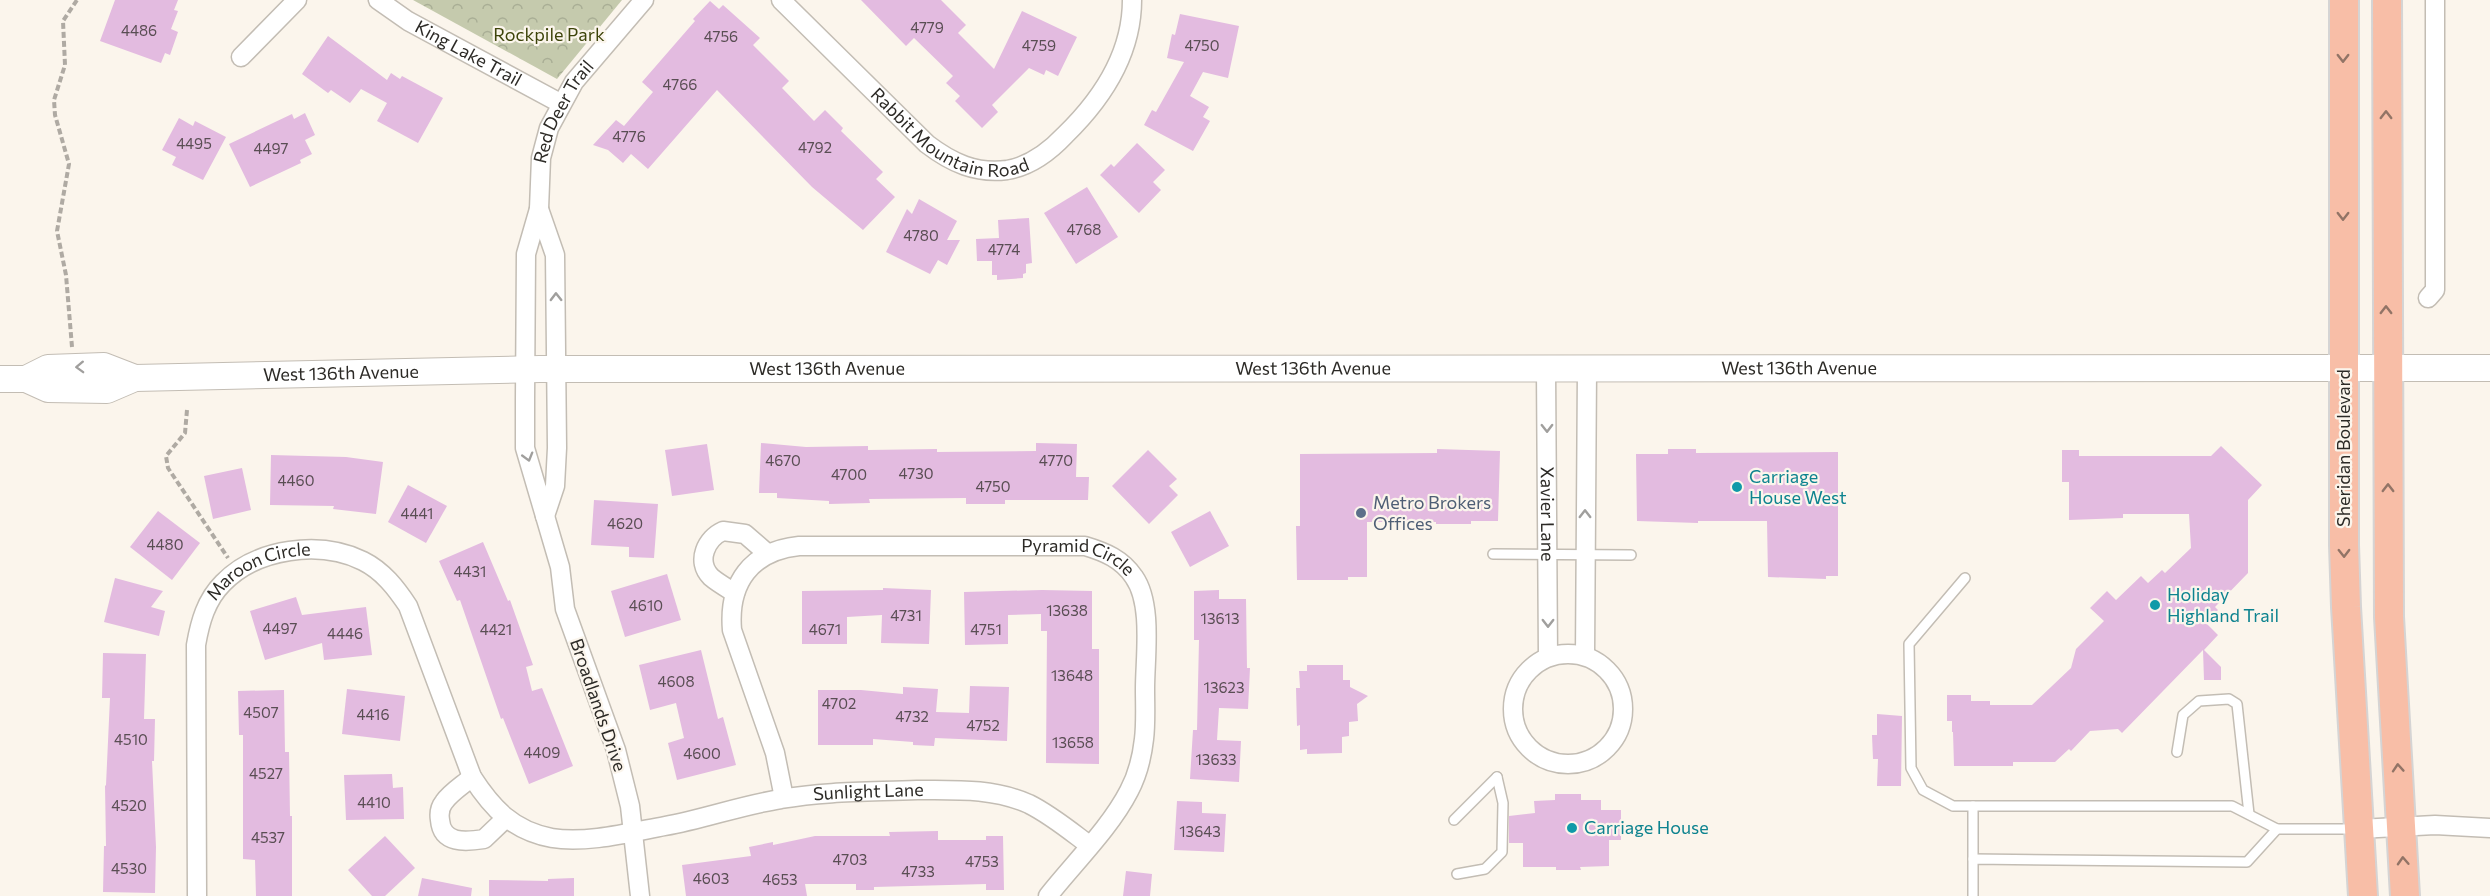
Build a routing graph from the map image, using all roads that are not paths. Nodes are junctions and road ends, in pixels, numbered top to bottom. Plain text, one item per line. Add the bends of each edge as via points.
1 (297, 0) edge
2 (378, 0) edge
3 (644, 0) edge
4 (781, 0) edge
5 (1132, 0) edge
6 (2343, 0) edge
7 (2387, 0) edge
8 (2436, 0) edge
9 (241, 57) dead end
10 (560, 103) junction
11 (539, 208) junction
12 (2428, 298) dead end
13 (2343, 368) junction
14 (2389, 368) junction
15 (2490, 368) edge
16 (557, 369) junction
17 (1587, 369) junction
18 (525, 370) junction
19 (1546, 370) junction
20 (0, 379) edge
21 (545, 516) junction
22 (768, 554) junction
23 (1493, 554) dead end
24 (1548, 554) junction
25 (1585, 554) junction
26 (1631, 555) dead end
27 (1965, 578) dead end
28 (735, 593) junction
29 (1585, 656) junction
30 (1548, 657) junction
31 (2176, 752) dead end
32 (472, 777) junction
33 (784, 798) junction
34 (1973, 806) junction
35 (2249, 814) junction
36 (506, 818) junction
37 (1454, 820) dead end
38 (2402, 827) junction
39 (2359, 828) junction
40 (2490, 828) edge
41 (2277, 829) junction
42 (635, 831) junction
43 (1089, 845) junction
44 (1973, 859) junction
45 (1457, 874) dead end
46 (197, 896) edge
47 (640, 896) edge
48 (1048, 896) edge
49 (1972, 896) edge
50 (2363, 896) edge
51 (2405, 896) edge

1 - 9 street
2 - 10 street, King Lake Trail via 408,21
3 - 10 street, Red Deer Trail
4 - 5 street, Rabbit Mountain Road via 927,144 955,163 986,171 1029,164 1048,152 1083,118 1118,66
6 -> 13 main road, Sheridan Boulevard
14 -> 7 main road
8 - 12 street via 2435,291
10 - 11 street, Red Deer Trail via 542,158
16 -> 11 street, Red Deer Trail via 555,255
11 - 18 street, Red Deer Trail via 526,254
13 - 14 main road, West 136th Avenue
13 - 17 main road, West 136th Avenue
13 -> 39 main road, Sheridan Boulevard via 2346,607
14 - 15 main road, West 136th Avenue
38 -> 14 main road via 2389,617
16 - 18 main road, West 136th Avenue
16 - 19 main road, West 136th Avenue
16 - 21 street via 556,477
17 - 19 main road, West 136th Avenue
25 -> 17 street
18 - 20 main road, West 136th Avenue via 135,378 104,366 48,368 26,380
18 -> 21 street, Broadlands Drive via 525,448
19 -> 24 street, Xavier Lane
21 - 42 street, Broadlands Drive via 560,567 565,609 616,750
22 - 28 street, Pyramid Circle via 752,565
22 - 28 street via 739,532 723,531 710,540 703,554 706,570
22 - 43 street, Pyramid Circle via 800,546 1085,546 1121,562 1142,594 1145,738 1129,791
23 - 24 lane
24 - 25 lane
24 -> 30 street, Xavier Lane
25 - 26 lane
25 - 29 street
27 - 34 lane via 1909,644 1911,768 1923,790 1953,806
28 - 33 street, Pyramid Circle via 732,630 775,753
29 - 30 street
29 - 30 street via 1601,664 1621,693 1619,729 1596,756 1560,763 1543,758 1528,747 1519,735 1512,708 1522,677
31 - 35 lane via 2183,715 2199,700 2229,699 2236,704
32 - 36 street, Maroon Circle via 488,802
32 - 36 street via 444,802 440,810 442,831 457,840 484,839
32 - 46 street, Maroon Circle via 408,606 396,588 364,561 342,553 283,552 261,558 222,584 200,623 196,645
33 - 42 street, Sunlight Lane
33 - 43 street, Sunlight Lane via 969,789 1028,804
34 - 35 lane via 2232,806
34 - 44 lane
35 - 41 lane
36 - 42 street, Maroon Circle via 530,832 553,838
37 - 45 lane via 1497,777 1503,803 1502,852 1485,869
38 - 39 street
38 - 40 street
51 -> 38 main road
39 - 41 lane
39 - 50 main road, Sheridan Boulevard
41 - 44 lane via 2247,862
42 - 47 street, Broadlands Drive
43 - 48 street, Pyramid Circle
44 - 49 lane

